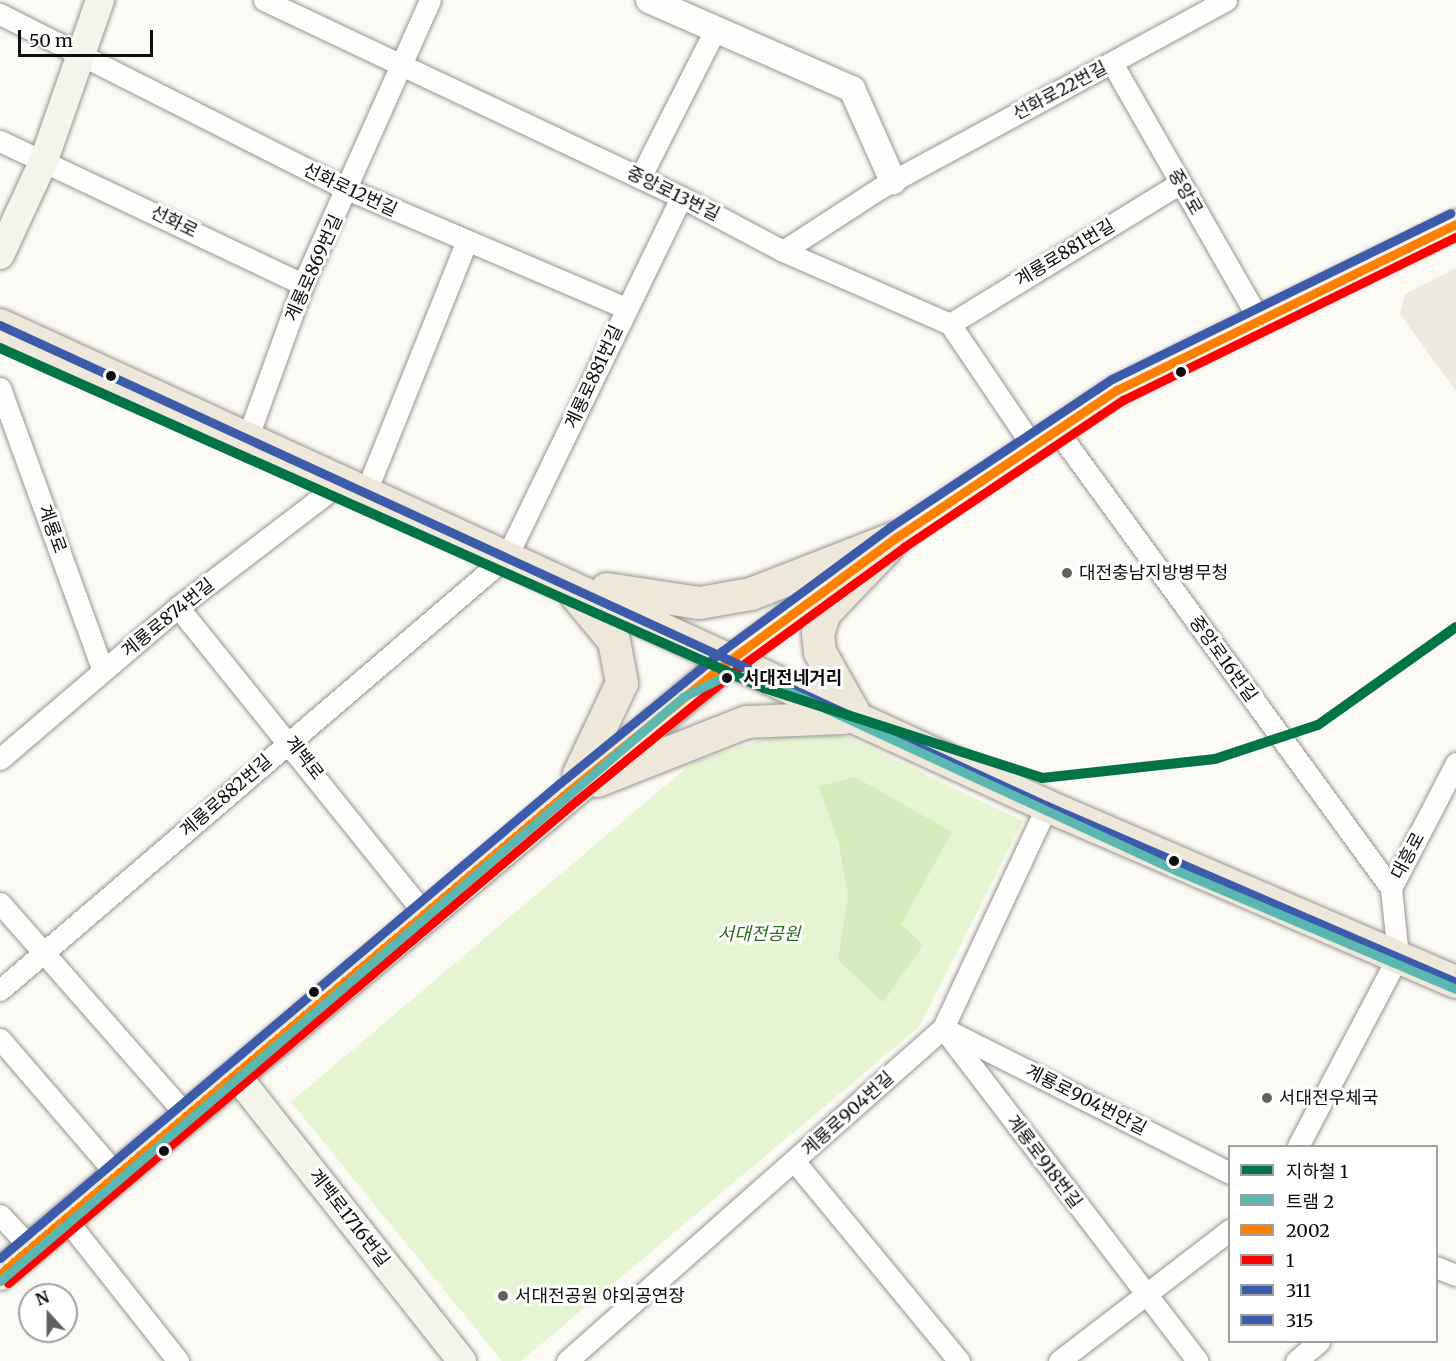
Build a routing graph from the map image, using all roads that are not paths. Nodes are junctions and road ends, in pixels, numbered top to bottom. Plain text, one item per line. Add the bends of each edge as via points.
1 (100, 0) edge
2 (264, 0) edge
3 (430, 0) edge
4 (649, 0) edge
5 (1226, 0) edge
6 (0, 14) edge
7 (715, 30) junction
8 (80, 58) junction
9 (399, 63) junction
10 (1112, 63) junction
11 (0, 141) edge
12 (44, 160) junction
13 (640, 178) junction
14 (1180, 183) junction
15 (886, 184) junction
16 (349, 190) junction
17 (681, 196) junction
18 (1456, 224) edge
19 (466, 243) junction
20 (783, 251) junction
21 (0, 255) edge
22 (303, 284) junction
23 (626, 308) junction
24 (1259, 320) junction
25 (950, 324) junction
26 (0, 325) edge
27 (0, 387) edge
28 (1056, 429) junction
29 (247, 439) junction
30 (1032, 445) junction
31 (353, 488) junction
32 (897, 537) junction
33 (507, 556) junction
34 (556, 578) junction
35 (178, 607) junction
36 (730, 660) junction
37 (103, 671) junction
38 (857, 718) junction
39 (290, 740) junction
40 (0, 759) edge
41 (1456, 763) edge
42 (568, 792) junction
43 (1047, 806) junction
44 (1391, 888) junction
45 (0, 903) edge
46 (424, 913) junction
47 (43, 953) junction
48 (1398, 956) junction
49 (1446, 977) edge
50 (0, 990) edge
51 (1456, 1000) edge
52 (943, 1028) junction
53 (0, 1039) edge
54 (236, 1075) junction
55 (187, 1116) junction
56 (1299, 1145) edge
57 (795, 1162) junction
58 (1228, 1172) edge
59 (117, 1175) junction
60 (0, 1215) edge
61 (66, 1219) junction
62 (1228, 1232) edge
63 (31, 1248) junction
64 (1438, 1267) edge
65 (0, 1274) edge
66 (1456, 1275) edge
67 (1146, 1297) junction
68 (1317, 1343) edge
69 (178, 1361) edge
70 (462, 1361) edge
71 (567, 1361) edge
72 (959, 1361) edge
73 (1059, 1361) edge
74 (1198, 1361) edge
75 (1296, 1361) edge

1 - 8 main road
2 - 9 street, 중앙로13번길
3 - 9 street, 계룡로869번길
4 - 7 street
5 - 10 street, 선화로22번길
6 - 8 street, 선화로12번길
7 - 13 street
7 - 15 street via 852,89
8 - 12 main road
8 - 16 street, 선화로12번길
9 - 13 street, 중앙로13번길
9 - 16 street, 계룡로869번길
10 - 14 street, 중앙로
10 - 15 street, 선화로22번길
11 - 12 street, 선화로
12 - 21 main road
12 - 22 street, 선화로
13 - 17 street, 중앙로13번길
14 - 24 street, 중앙로
14 - 25 street, 계룡로881번길
15 - 20 street, 선화로22번길
16 - 19 street, 선화로12번길
16 - 22 street, 계룡로869번길
17 - 20 street, 중앙로13번길
17 - 23 street, 계룡로881번길
18 - 24 main road
19 - 23 street, 선화로12번길
19 - 31 street
20 - 25 street, 중앙로13번길
22 - 29 street, 계룡로869번길
23 - 33 street, 계룡로881번길
24 - 28 main road via 1117,390
25 - 30 street
26 - 29 main road
27 - 37 street, 계룡로
28 - 30 main road
28 - 44 street, 중앙로16번길
29 - 31 main road
30 - 32 main road
31 - 33 main road
31 - 35 street, 계룡로874번길
32 - 34 main road via 752,594 700,603
32 - 36 main road
32 - 38 main road via 825,613 818,634 820,652
33 - 34 main road
33 - 39 street, 계룡로882번길
34 - 36 main road
34 - 42 main road via 602,620 614,641 622,683 602,735
35 - 37 street, 계룡로874번길
35 - 39 street, 계백로
36 - 38 main road
36 - 42 main road
37 - 40 street, 계룡로874번길
38 - 42 main road via 747,722
38 - 43 main road
39 - 46 street, 계백로
39 - 47 street, 계룡로882번길
41 - 44 street, 대흥로
42 - 46 main road
43 - 48 main road
43 - 52 street, 계룡로904번길
44 - 48 street, 대흥로
45 - 47 street
46 - 54 main road
47 - 50 street, 계룡로882번길
47 - 55 street
48 - 49 main road
48 - 56 street
49 - 51 street
52 - 57 street, 계룡로904번길
52 - 58 street, 계룡로904번안길
52 - 67 street, 계룡로918번길
53 - 59 street
54 - 55 main road
54 - 70 main road, 계백로1716번길
55 - 59 main road
57 - 71 street, 계룡로904번길
57 - 72 street
59 - 61 main road
60 - 63 street
61 - 63 main road
61 - 69 street
62 - 67 street
63 - 65 main road
64 - 66 street
67 - 73 street
67 - 74 street
68 - 75 street

